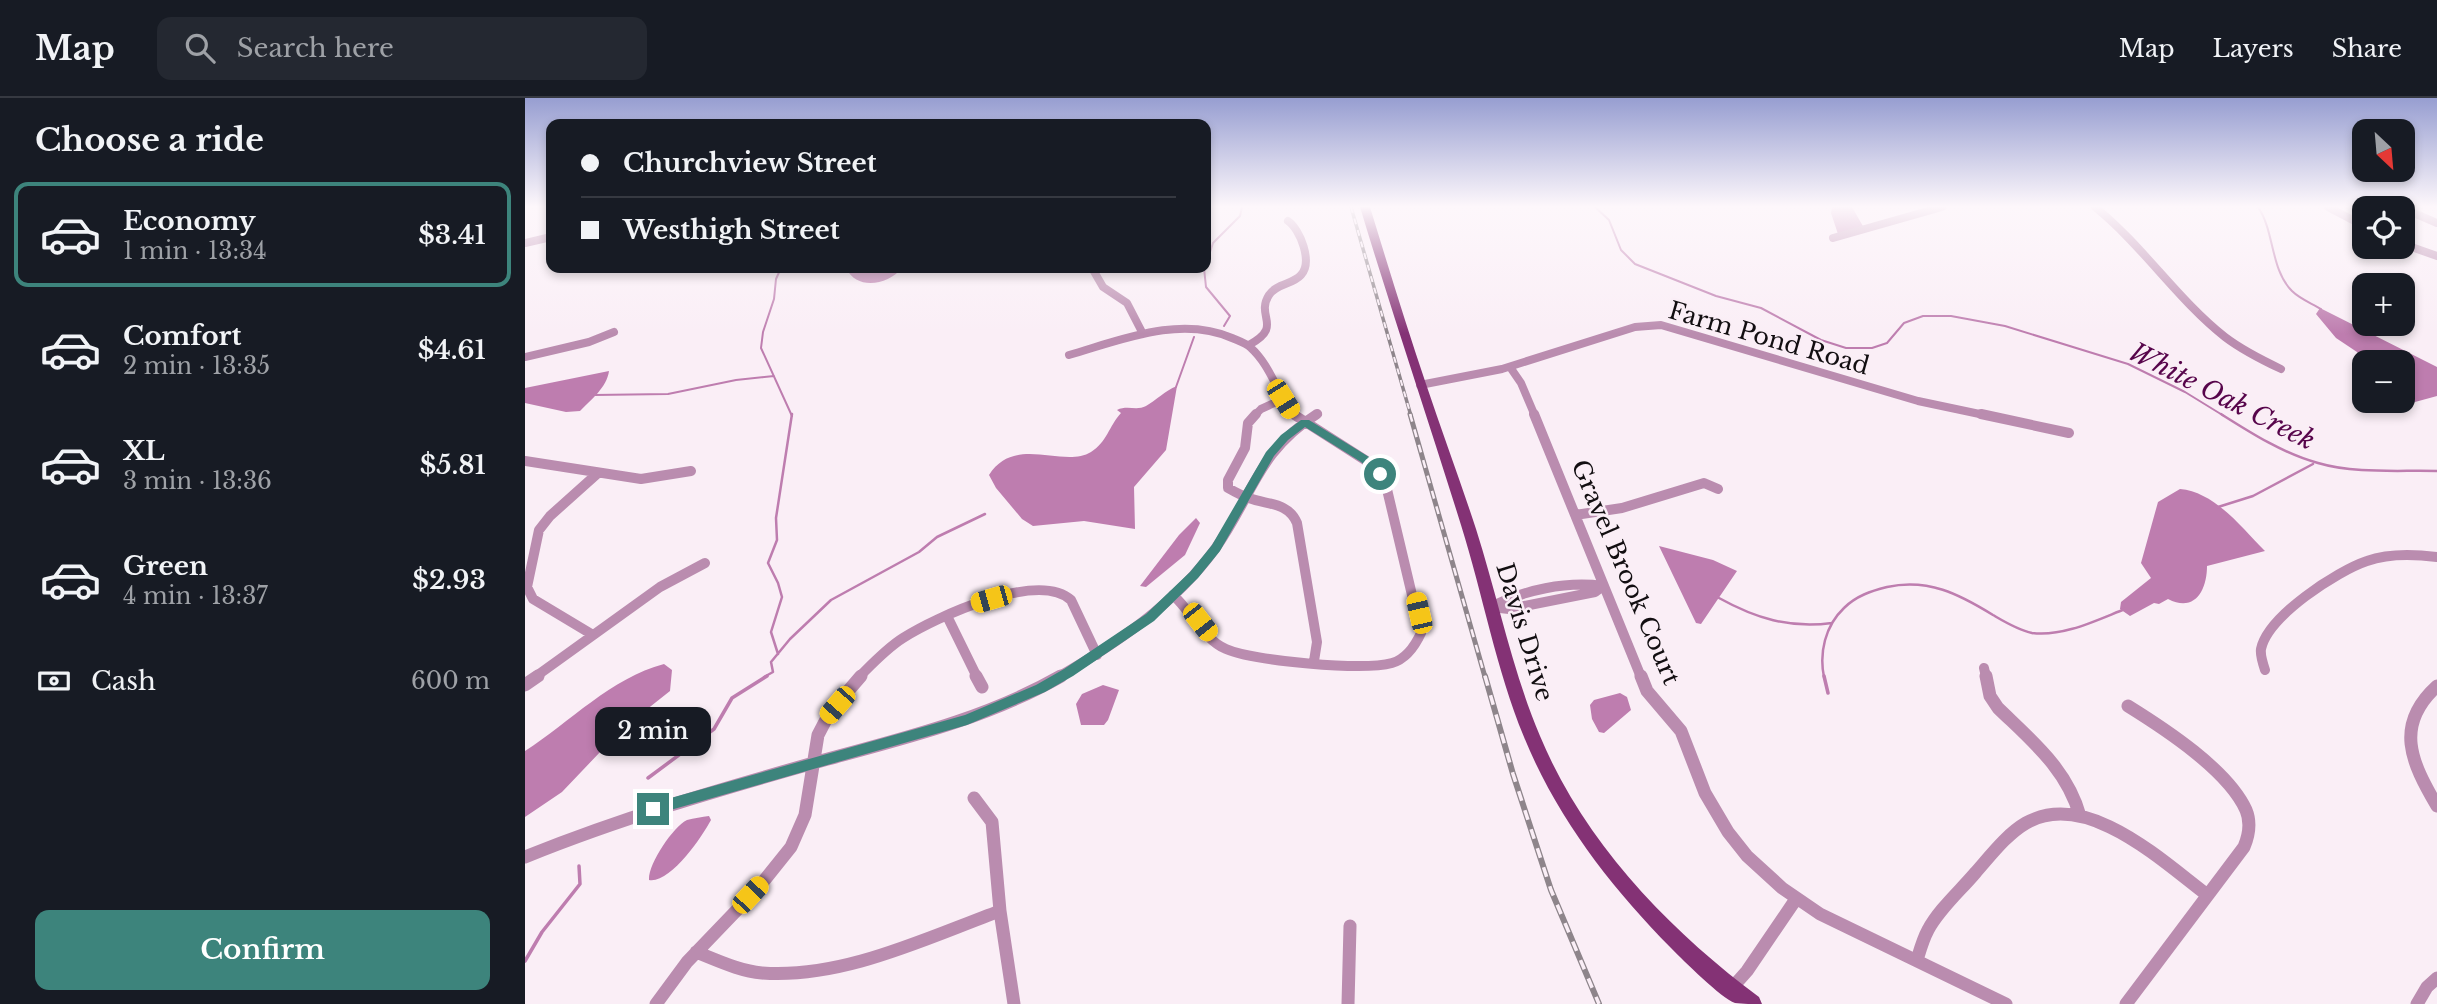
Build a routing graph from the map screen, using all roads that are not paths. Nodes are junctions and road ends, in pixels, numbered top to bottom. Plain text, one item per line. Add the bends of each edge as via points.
1 (1304, 249) edge
2 (1378, 249) edge
3 (2140, 249) edge
4 (2417, 249) edge
5 (2437, 257) edge
6 (1095, 273) edge
7 (614, 332) dead end
8 (1143, 334) junction
9 (1249, 345) junction
10 (1069, 355) dead end
11 (525, 357) edge
12 (1510, 367) junction
13 (2281, 369) dead end
14 (1420, 385) junction
15 (1283, 399) junction
16 (1318, 414) dead end
17 (1305, 422) junction
18 (2069, 433) dead end
19 (525, 461) edge
20 (691, 471) dead end
21 (599, 473) junction
22 (1718, 489) dead end
23 (1247, 498) junction
24 (1576, 515) junction
25 (2437, 557) edge
26 (705, 563) dead end
27 (1603, 586) junction
28 (1173, 595) junction
29 (1491, 607) junction
30 (947, 616) junction
31 (593, 635) junction
32 (1097, 655) junction
33 (1314, 661) junction
34 (1985, 668) dead end
35 (2265, 670) dead end
36 (525, 685) edge
37 (2437, 686) edge
38 (982, 687) dead end
39 (2128, 706) dead end
40 (814, 762) junction
41 (974, 798) dead end
42 (2437, 806) edge
43 (2080, 816) junction
44 (525, 857) edge
45 (2206, 894) junction
46 (1796, 899) junction
47 (1000, 911) junction
48 (1350, 926) dead end
49 (696, 952) junction
50 (1917, 960) junction
51 (2437, 978) edge
52 (1731, 989) junction
53 (656, 1004) edge
54 (1014, 1004) edge
55 (1348, 1004) edge
56 (1752, 1004) edge
57 (2006, 1004) edge
58 (2126, 1004) edge
59 (2417, 1004) edge

1 - 9 street via 1306,269 1269,295 1268,331
2 - 14 main road, Davis Drive
3 - 13 street via 2216,329
4 - 5 street
6 - 8 street via 1103,286 1126,303
7 - 11 street
8 - 9 street via 1205,328
8 - 10 street
9 - 15 street
12 - 14 street, Farm Pond Road
12 - 18 street, Farm Pond Road via 1627,329 1661,326 1918,401
12 - 24 street, Gravel Brook Court via 1521,383
14 - 29 main road, Davis Drive
15 - 17 street via 1293,415
15 - 23 street via 1261,409 1248,423 1245,448 1228,480 1228,488
16 - 17 street
17 - 23 street via 1270,454
17 - 33 street via 1365,460 1385,481 1421,633 1407,655 1381,666
19 - 21 street
20 - 21 street via 652,478
21 - 31 street via 539,530 527,587 533,599
22 - 24 street via 1704,483 1622,508
23 - 28 street via 1216,548
23 - 33 street via 1285,507 1297,523 1317,642
24 - 27 street, Gravel Brook Court
25 - 35 street via 2379,558 2344,573 2291,608 2271,628 2260,651
26 - 31 street via 660,587
27 - 29 street via 1581,595
27 - 46 street, Gravel Brook Court via 1647,691 1685,738 1711,806 1747,856
28 - 32 street
28 - 33 street via 1225,649 1257,658
29 - 52 main road, Davis Drive via 1529,730 1556,786 1636,898
30 - 32 street via 1009,594 1063,593 1074,601
30 - 38 street
30 - 40 street via 900,639 848,692 825,718
31 - 36 street
32 - 40 street via 1040,688 967,720
34 - 43 street via 1990,695 2068,780
37 - 42 street via 2419,701 2409,732 2416,767
39 - 45 street via 2176,738 2235,793 2246,812 2248,839
40 - 44 street via 632,816
40 - 49 street via 810,798 793,845
41 - 47 street via 992,822
43 - 45 street via 2115,829
43 - 50 street via 2041,816 2016,831 1933,923
45 - 58 street
46 - 50 street, Gravel Brook Court
46 - 52 street
47 - 49 street via 864,957 799,973 745,971
47 - 54 street
48 - 55 street
49 - 53 street
50 - 57 street, Gravel Brook Court
51 - 59 street
52 - 56 main road, Davis Drive

